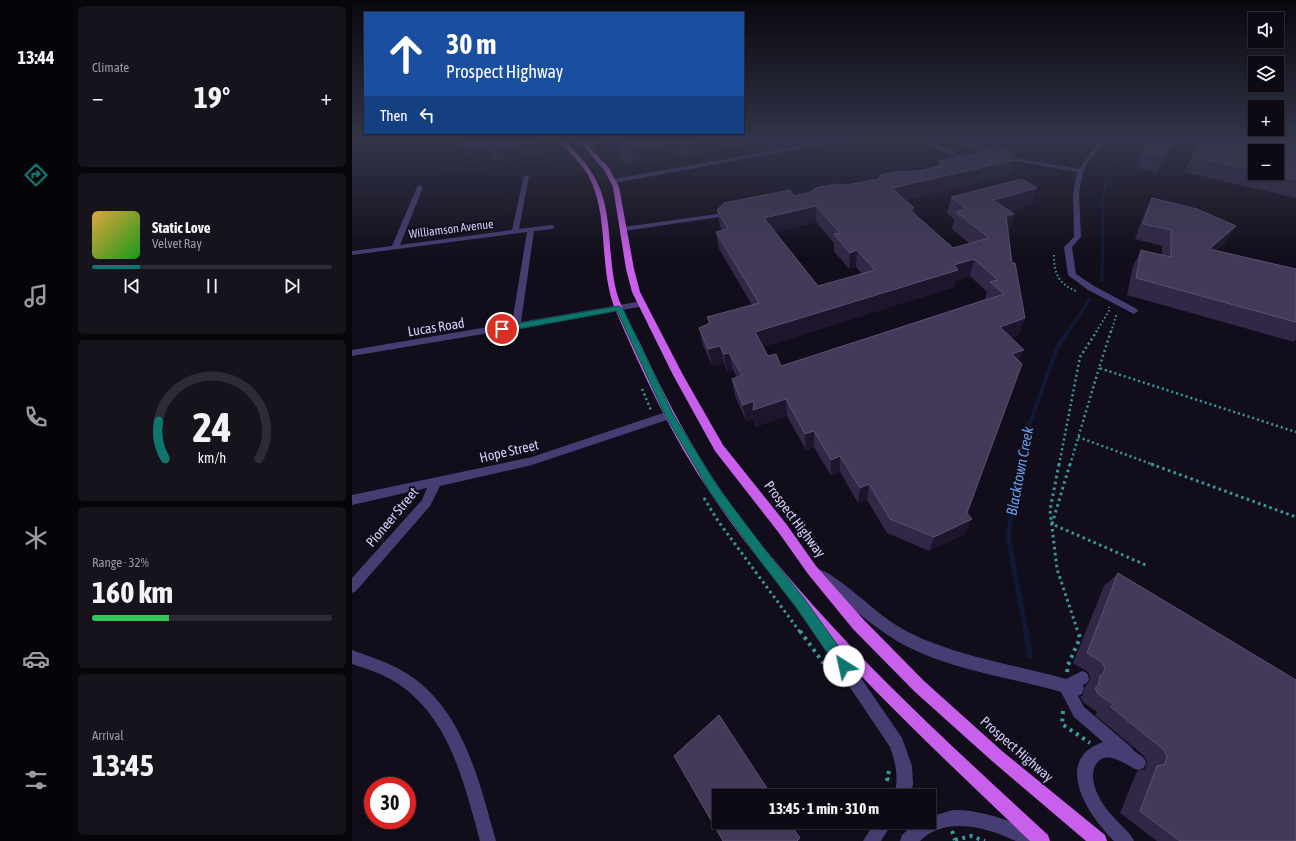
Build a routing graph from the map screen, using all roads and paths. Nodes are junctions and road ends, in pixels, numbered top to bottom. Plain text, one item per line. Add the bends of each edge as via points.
1 (525, 179) edge
2 (593, 179) edge
3 (624, 179) edge
4 (1079, 179) edge
5 (614, 181) joint
6 (420, 187) dead end
7 (735, 213) edge
8 (552, 227) dead end
9 (624, 229) junction
10 (531, 230) junction
11 (515, 232) junction
12 (395, 247) junction
13 (352, 253) edge
14 (1054, 255) dead end
15 (1084, 294) dead end
16 (1104, 303) dead end
17 (642, 304) junction
18 (1110, 307) junction
19 (619, 309) junction
20 (1134, 311) dead end
21 (516, 326) junction
22 (352, 353) edge
23 (1099, 368) junction
24 (640, 384) dead end
25 (669, 415) junction
26 (657, 419) junction
27 (1296, 432) edge
28 (1078, 436) junction
29 (436, 482) junction
30 (702, 494) dead end
31 (352, 500) edge
32 (1296, 517) edge
33 (1052, 524) junction
34 (1148, 566) dead end
35 (812, 570) junction
36 (352, 587) edge
37 (799, 602) junction
38 (352, 657) edge
39 (1068, 665) junction
40 (831, 673) dead end
41 (1075, 684) junction
42 (1101, 751) junction
43 (889, 766) dead end
44 (887, 778) dead end
45 (903, 789) edge
46 (879, 829) edge
47 (488, 841) edge
48 (871, 841) edge
49 (908, 841) edge
50 (954, 841) edge
51 (985, 841) edge
52 (1036, 841) edge
53 (1042, 841) edge
54 (1099, 841) edge
55 (1126, 841) edge

1 - 11 street
2 - 19 main road via 600,192 608,267 614,298
3 - 5 street
4 - 20 street via 1076,195 1077,237 1068,247 1072,275
5 - 9 main road, Prospect Highway via 620,198
6 - 12 street
7 - 9 street
8 - 10 street, Williamson Avenue
9 - 17 main road, Prospect Highway via 630,269
10 - 11 street, Williamson Avenue
10 - 21 street
11 - 12 street, Williamson Avenue
12 - 13 street, Williamson Avenue
14 - 15 path via 1054,272 1057,279 1068,288
16 - 18 path
17 - 19 street, Lucas Road
17 - 35 main road, Prospect Highway via 719,448
18 - 23 path via 1117,312
18 - 33 path via 1080,357 1050,510
19 - 21 street, Lucas Road
19 - 25 main road
21 - 22 street, Lucas Road
23 - 27 path
23 - 28 path
24 - 26 path
25 - 26 street, Hope Street
25 - 37 main road via 713,489
26 - 29 street, Hope Street via 532,461
28 - 32 path
28 - 33 path
29 - 31 street, Hope Street
29 - 36 street, Pioneer Street via 426,503
30 - 40 path via 718,521
33 - 34 path
33 - 39 path via 1057,569 1080,638
35 - 41 street via 902,636 932,650 981,666
35 - 54 main road, Prospect Highway via 858,624 919,686 997,756
37 - 45 street via 897,743 902,754 905,777
37 - 53 main road via 917,722
38 - 47 street via 384,668 408,682 429,702 450,730 470,777
39 - 41 path
39 - 41 path
41 - 42 path via 1062,724
41 - 42 street via 1079,712 1138,762 1111,749
42 - 55 street via 1095,754 1086,767 1088,792 1100,816
43 - 44 path
46 - 48 street
49 - 52 street via 923,827 946,818 969,818 995,823
50 - 51 path via 971,836

